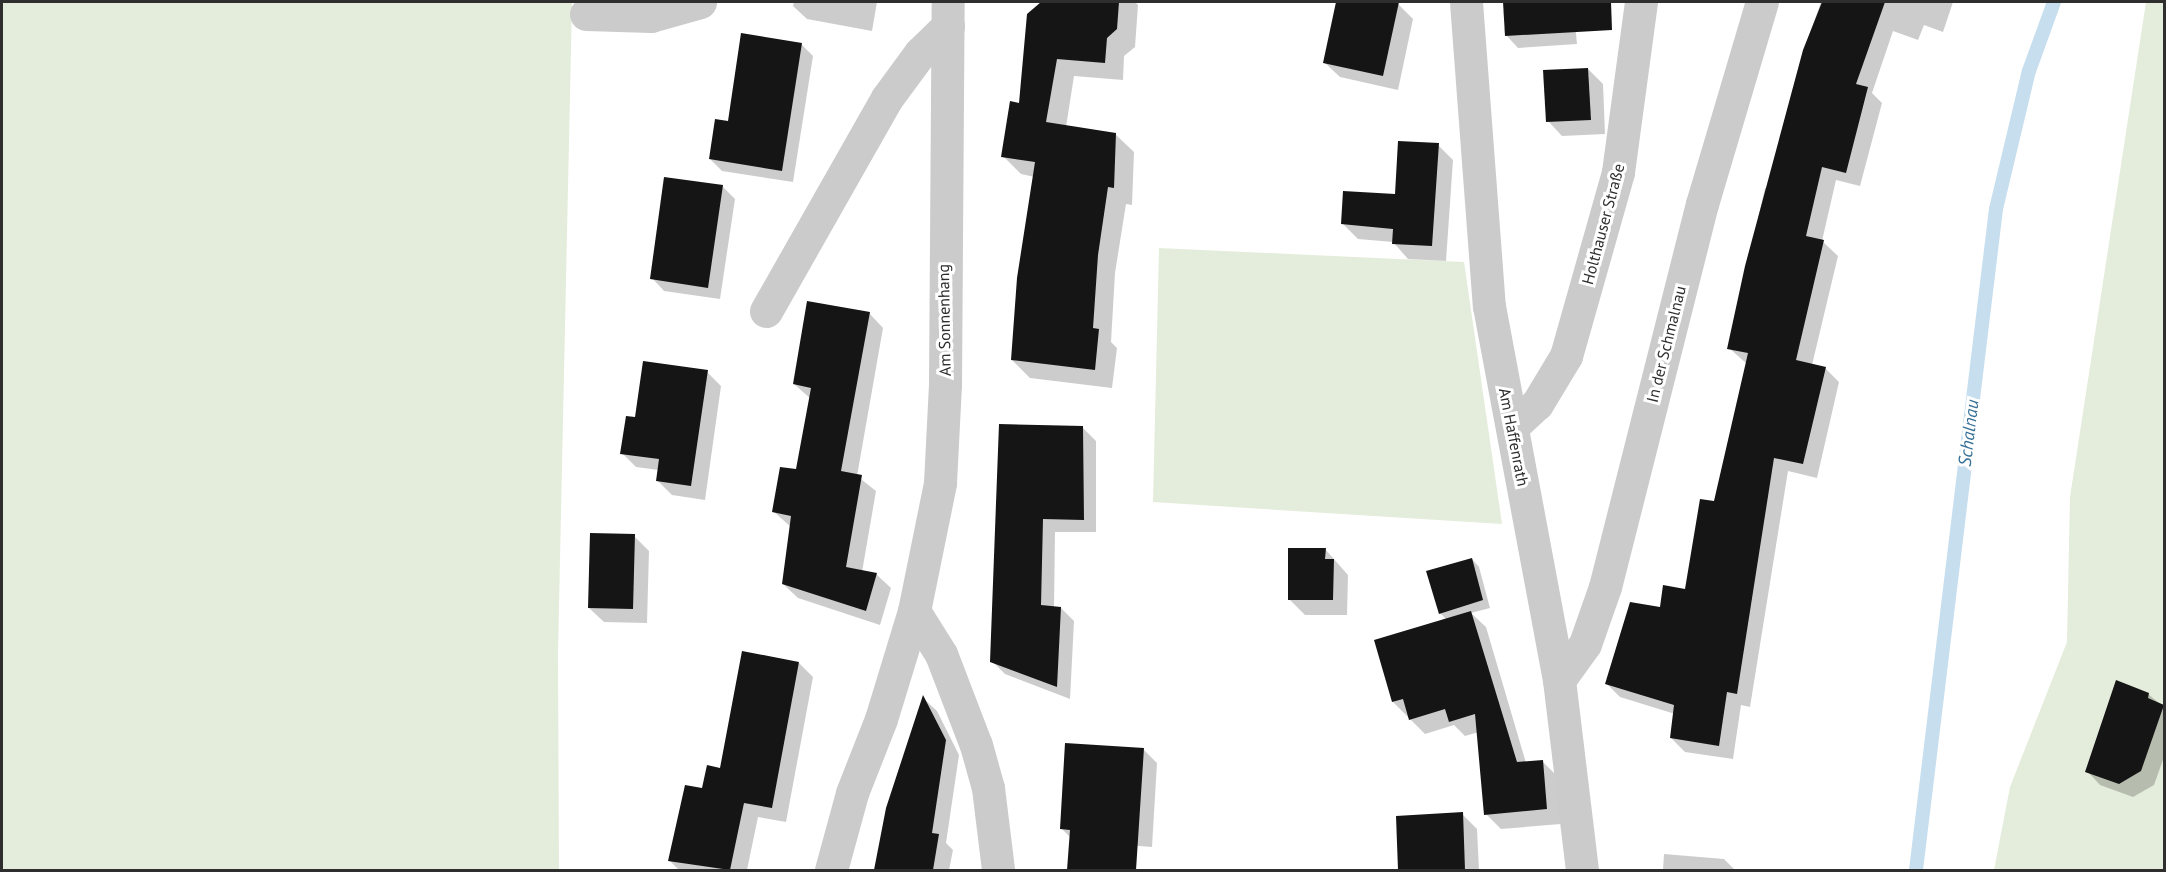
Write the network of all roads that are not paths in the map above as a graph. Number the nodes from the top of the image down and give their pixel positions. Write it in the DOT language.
graph roads {
  1 [pos="700,2"];
  2 [pos="1466,2"];
  3 [pos="1641,2"];
  4 [pos="1762,2"];
  5 [pos="586,14"];
  6 [pos="948,14"];
  7 [pos="766,311"];
  8 [pos="1513,426"];
  9 [pos="914,611"];
  10 [pos="1559,680"];
  11 [pos="831,870"];
  12 [pos="998,870"];
  13 [pos="1582,870"];
  1 -- 5 [label="street"];
  2 -- 8 [label="street, Am Haffenrath"];
  3 -- 8 [label="street, Holthauser Straße"];
  4 -- 10 [label="street, In der Schmalnau"];
  6 -- 7 [label="street, Am Sonnenhang"];
  6 -- 9 [label="street, Am Sonnenhang"];
  8 -- 10 [label="street, Am Haffenrath"];
  9 -- 11 [label="street, Am Sonnenhang"];
  9 -- 12 [label="street"];
  10 -- 13 [label="street, Am Haffenrath"];
}
